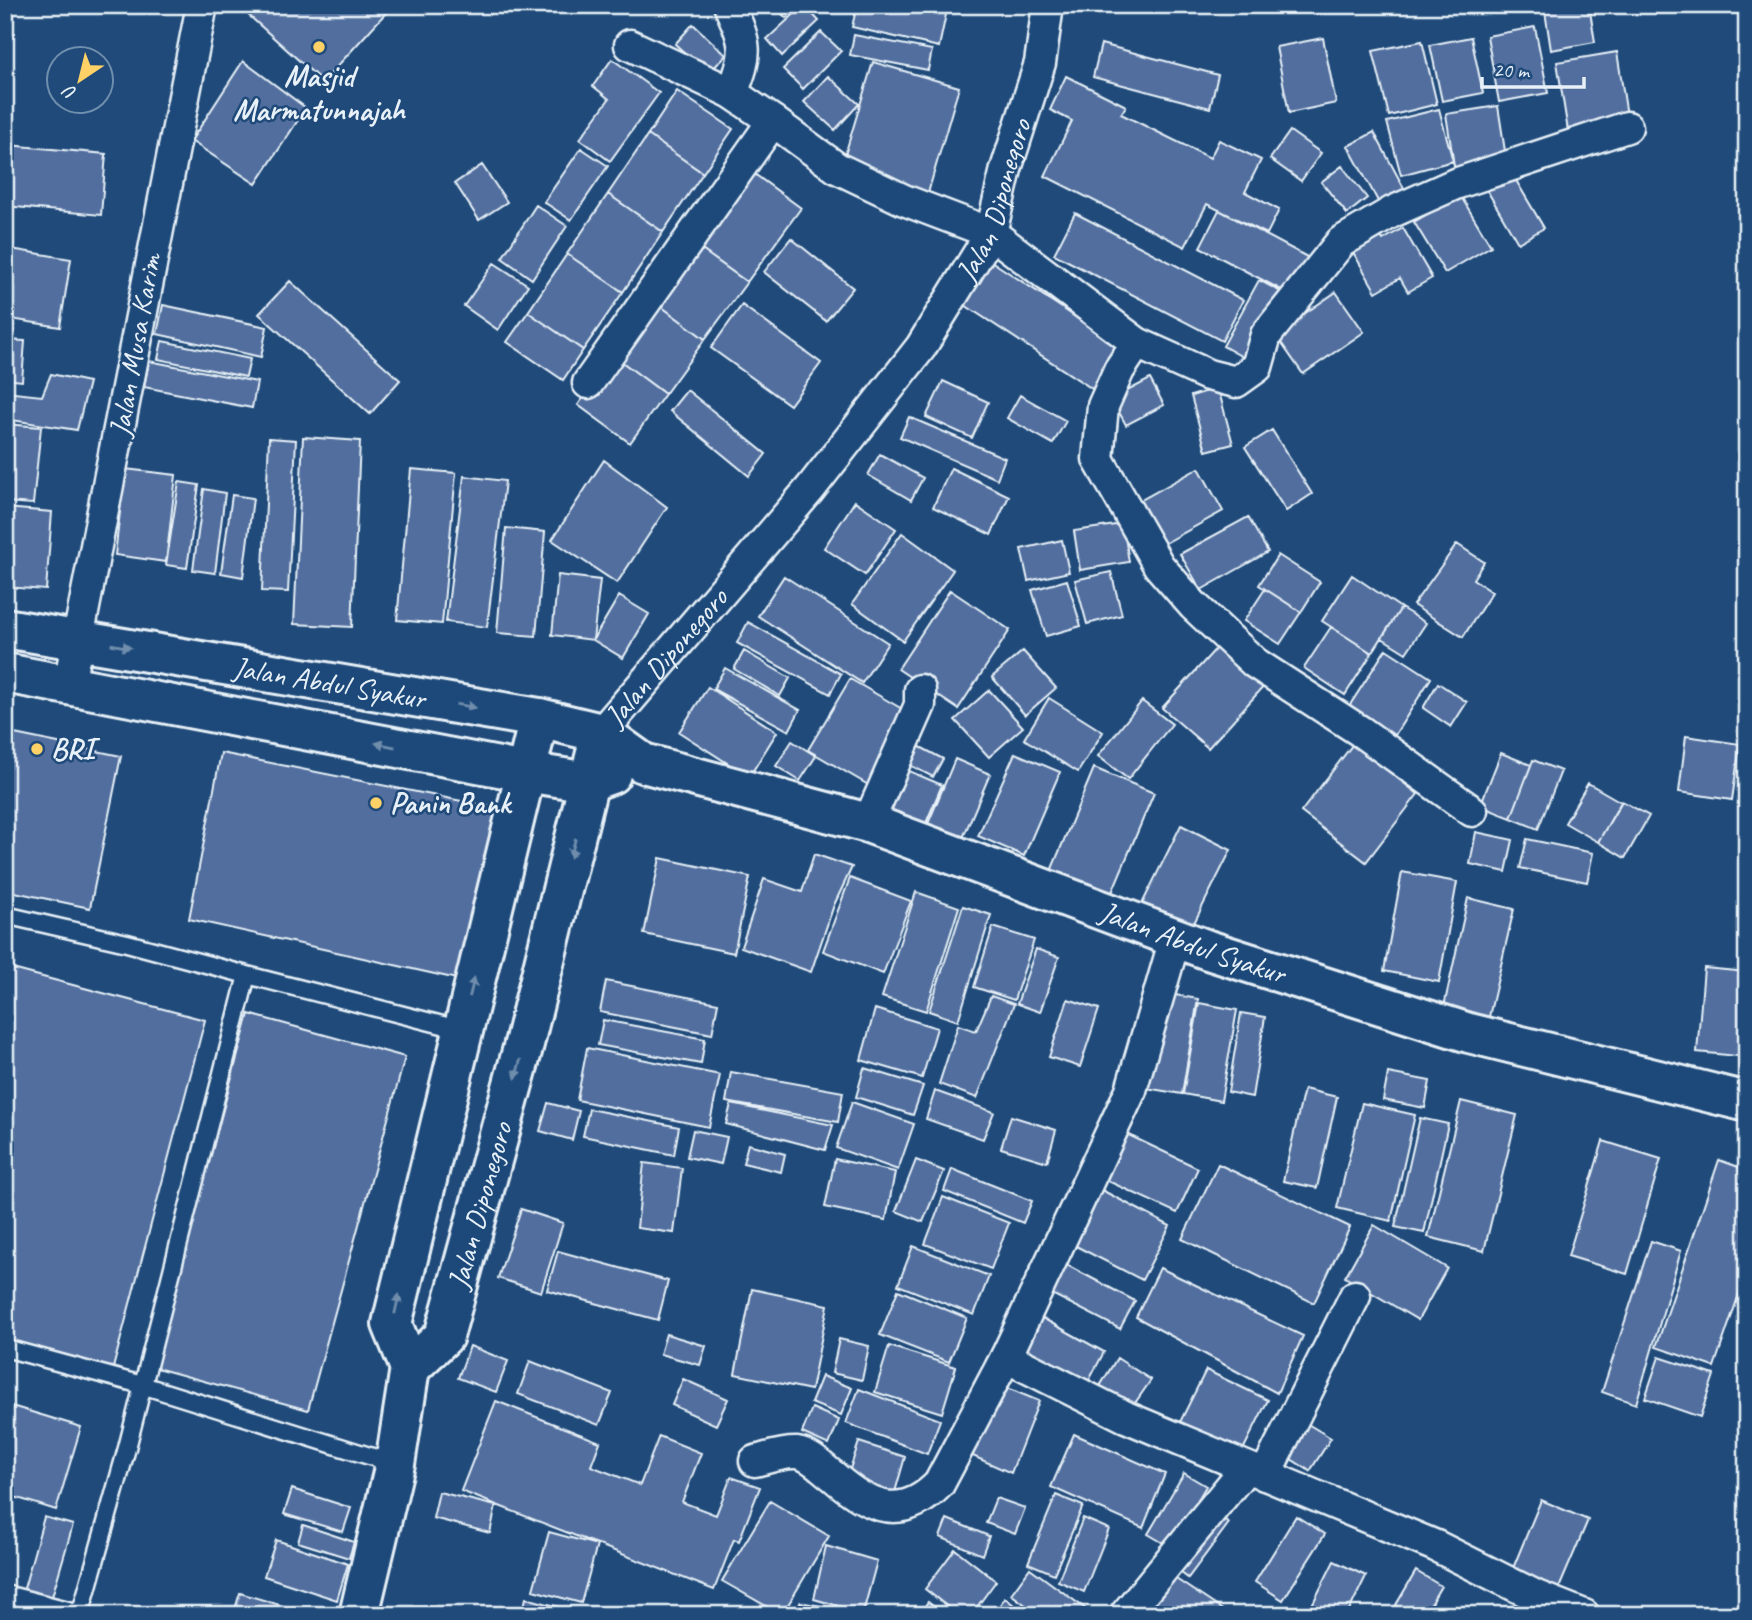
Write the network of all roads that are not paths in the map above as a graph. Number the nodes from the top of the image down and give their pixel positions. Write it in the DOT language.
graph roads {
  1 [pos="202,5"];
  2 [pos="729,5"];
  3 [pos="1048,5"];
  4 [pos="630,45"];
  5 [pos="732,93"];
  6 [pos="773,121"];
  7 [pos="1627,127"];
  8 [pos="991,233"];
  9 [pos="1136,343"];
  10 [pos="588,383"];
  11 [pos="5,628"];
  12 [pos="80,639"];
  13 [pos="5,673"];
  14 [pos="69,684"];
  15 [pos="920,690"];
  16 [pos="539,718"];
  17 [pos="601,733"];
  18 [pos="643,763"];
  19 [pos="526,772"];
  20 [pos="589,782"];
  21 [pos="1472,811"];
  22 [pos="868,823"];
  23 [pos="5,915"];
  24 [pos="1175,939"];
  25 [pos="247,975"];
  26 [pos="462,1030"];
  27 [pos="1747,1102"];
  28 [pos="1355,1296"];
  29 [pos="5,1348"];
  30 [pos="1006,1357"];
  31 [pos="410,1368"];
  32 [pos="142,1385"];
  33 [pos="755,1461"];
  34 [pos="395,1464"];
  35 [pos="1256,1472"];
  36 [pos="5,1594"];
  37 [pos="1534,1605"];
  38 [pos="80,1614"];
  39 [pos="359,1615"];
  40 [pos="1125,1615"];
  41 [pos="1584,1615"];
  1 -- 12 [label="street, Jalan Musa Karim"];
  2 -- 5 [label="street"];
  3 -- 8 [label="street, Jalan Diponegoro"];
  4 -- 5 [label="street"];
  5 -- 6 [label="street"];
  6 -- 8 [label="street"];
  6 -- 10 [label="street"];
  7 -- 9 [label="street"];
  8 -- 9 [label="street"];
  8 -- 17 [label="street, Jalan Diponegoro"];
  9 -- 21 [label="street"];
  11 -- 12 [label="street, Jalan Abdul Syakur"];
  12 -- 14 [label="street, Jalan Musa Karim"];
  12 -- 16 [label="street, Jalan Abdul Syakur, one-way"];
  13 -- 14 [label="street, Jalan Abdul Syakur"];
  19 -- 14 [label="street, Jalan Abdul Syakur, one-way"];
  15 -- 22 [label="street"];
  16 -- 17 [label="street, Jalan Abdul Syakur"];
  16 -- 19 [label="street"];
  17 -- 18 [label="street, Jalan Abdul Syakur"];
  17 -- 20 [label="street, Jalan Diponegoro"];
  18 -- 20 [label="street, Jalan Abdul Syakur"];
  18 -- 22 [label="street, Jalan Abdul Syakur"];
  19 -- 20 [label="street, Jalan Abdul Syakur"];
  26 -- 19 [label="street, one-way"];
  20 -- 31 [label="street, Jalan Diponegoro, one-way"];
  22 -- 24 [label="street, Jalan Abdul Syakur"];
  23 -- 25 [label="lane"];
  24 -- 27 [label="street, Jalan Abdul Syakur"];
  24 -- 30 [label="street"];
  25 -- 26 [label="lane"];
  25 -- 32 [label="lane"];
  31 -- 26 [label="street, one-way"];
  28 -- 35 [label="street"];
  29 -- 32 [label="lane"];
  30 -- 33 [label="street"];
  30 -- 35 [label="street"];
  31 -- 34 [label="street"];
  32 -- 34 [label="lane"];
  32 -- 38 [label="lane"];
  34 -- 39 [label="street"];
  35 -- 37 [label="street"];
  35 -- 40 [label="street"];
  36 -- 38 [label="lane"];
  37 -- 41 [label="street"];
}
